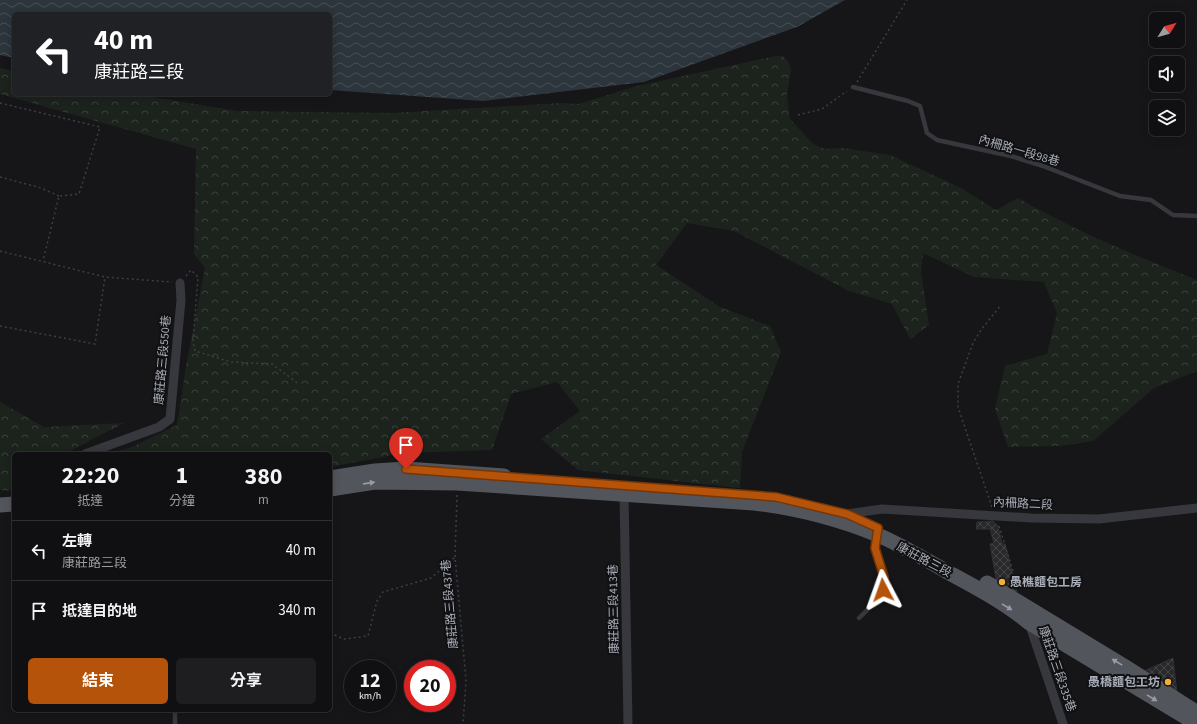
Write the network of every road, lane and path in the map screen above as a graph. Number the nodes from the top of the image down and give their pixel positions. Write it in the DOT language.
graph roads {
  1 [pos="907,0"];
  2 [pos="853,88"];
  3 [pos="0,103"];
  4 [pos="798,115"];
  5 [pos="0,177"];
  6 [pos="59,196"];
  7 [pos="1197,216"];
  8 [pos="0,251"];
  9 [pos="105,277"];
  10 [pos="180,283"];
  11 [pos="1001,305"];
  12 [pos="0,326"];
  13 [pos="90,452"];
  14 [pos="332,478"];
  15 [pos="457,483"];
  16 [pos="332,489"];
  17 [pos="624,494"];
  18 [pos="0,504"];
  19 [pos="12,504"];
  20 [pos="1197,508"];
  21 [pos="0,514"];
  22 [pos="12,514"];
  23 [pos="847,514"];
  24 [pos="995,515"];
  25 [pos="878,531"];
  26 [pos="455,557"];
  27 [pos="1024,604"];
  28 [pos="859,618"];
  29 [pos="1028,622"];
  30 [pos="332,634"];
  31 [pos="175,712"];
  32 [pos="1197,713"];
  33 [pos="175,724"];
  34 [pos="463,724"];
  35 [pos="628,724"];
  36 [pos="1063,724"];
  37 [pos="1197,724"];
  1 -- 2 [label="path"];
  2 -- 4 [label="path"];
  2 -- 7 [label="lane, 內柵路一段98巷"];
  3 -- 6 [label="path"];
  5 -- 6 [label="path"];
  6 -- 8 [label="path"];
  9 -- 12 [label="path"];
  10 -- 13 [label="street, 康莊路三段550巷"];
  11 -- 24 [label="path"];
  14 -- 23 [label="main road, 康莊路三段"];
  16 -- 15 [label="main road, 康莊路三段, one-way"];
  15 -- 17 [label="main road, 康莊路三段"];
  15 -- 26 [label="path, 康莊路三段437巷"];
  17 -- 25 [label="main road, 康莊路三段"];
  17 -- 35 [label="street, 康莊路三段413巷"];
  18 -- 19 [label="main road"];
  20 -- 24 [label="street, 內柵路二段"];
  21 -- 22 [label="main road"];
  23 -- 24 [label="street, 內柵路二段"];
  23 -- 25 [label="main road, 康莊路三段"];
  24 -- 27 [label="path"];
  25 -- 27 [label="main road, 康莊路三段"];
  25 -- 28 [label="lane"];
  25 -- 29 [label="main road, 康莊路三段, one-way"];
  26 -- 30 [label="path"];
  26 -- 34 [label="path, 康莊路三段437巷"];
  32 -- 27 [label="main road, 康莊路三段, one-way"];
  29 -- 36 [label="street, 康莊路三段335巷"];
  29 -- 37 [label="main road, 康莊路三段, one-way"];
  31 -- 33 [label="lane"];
}
